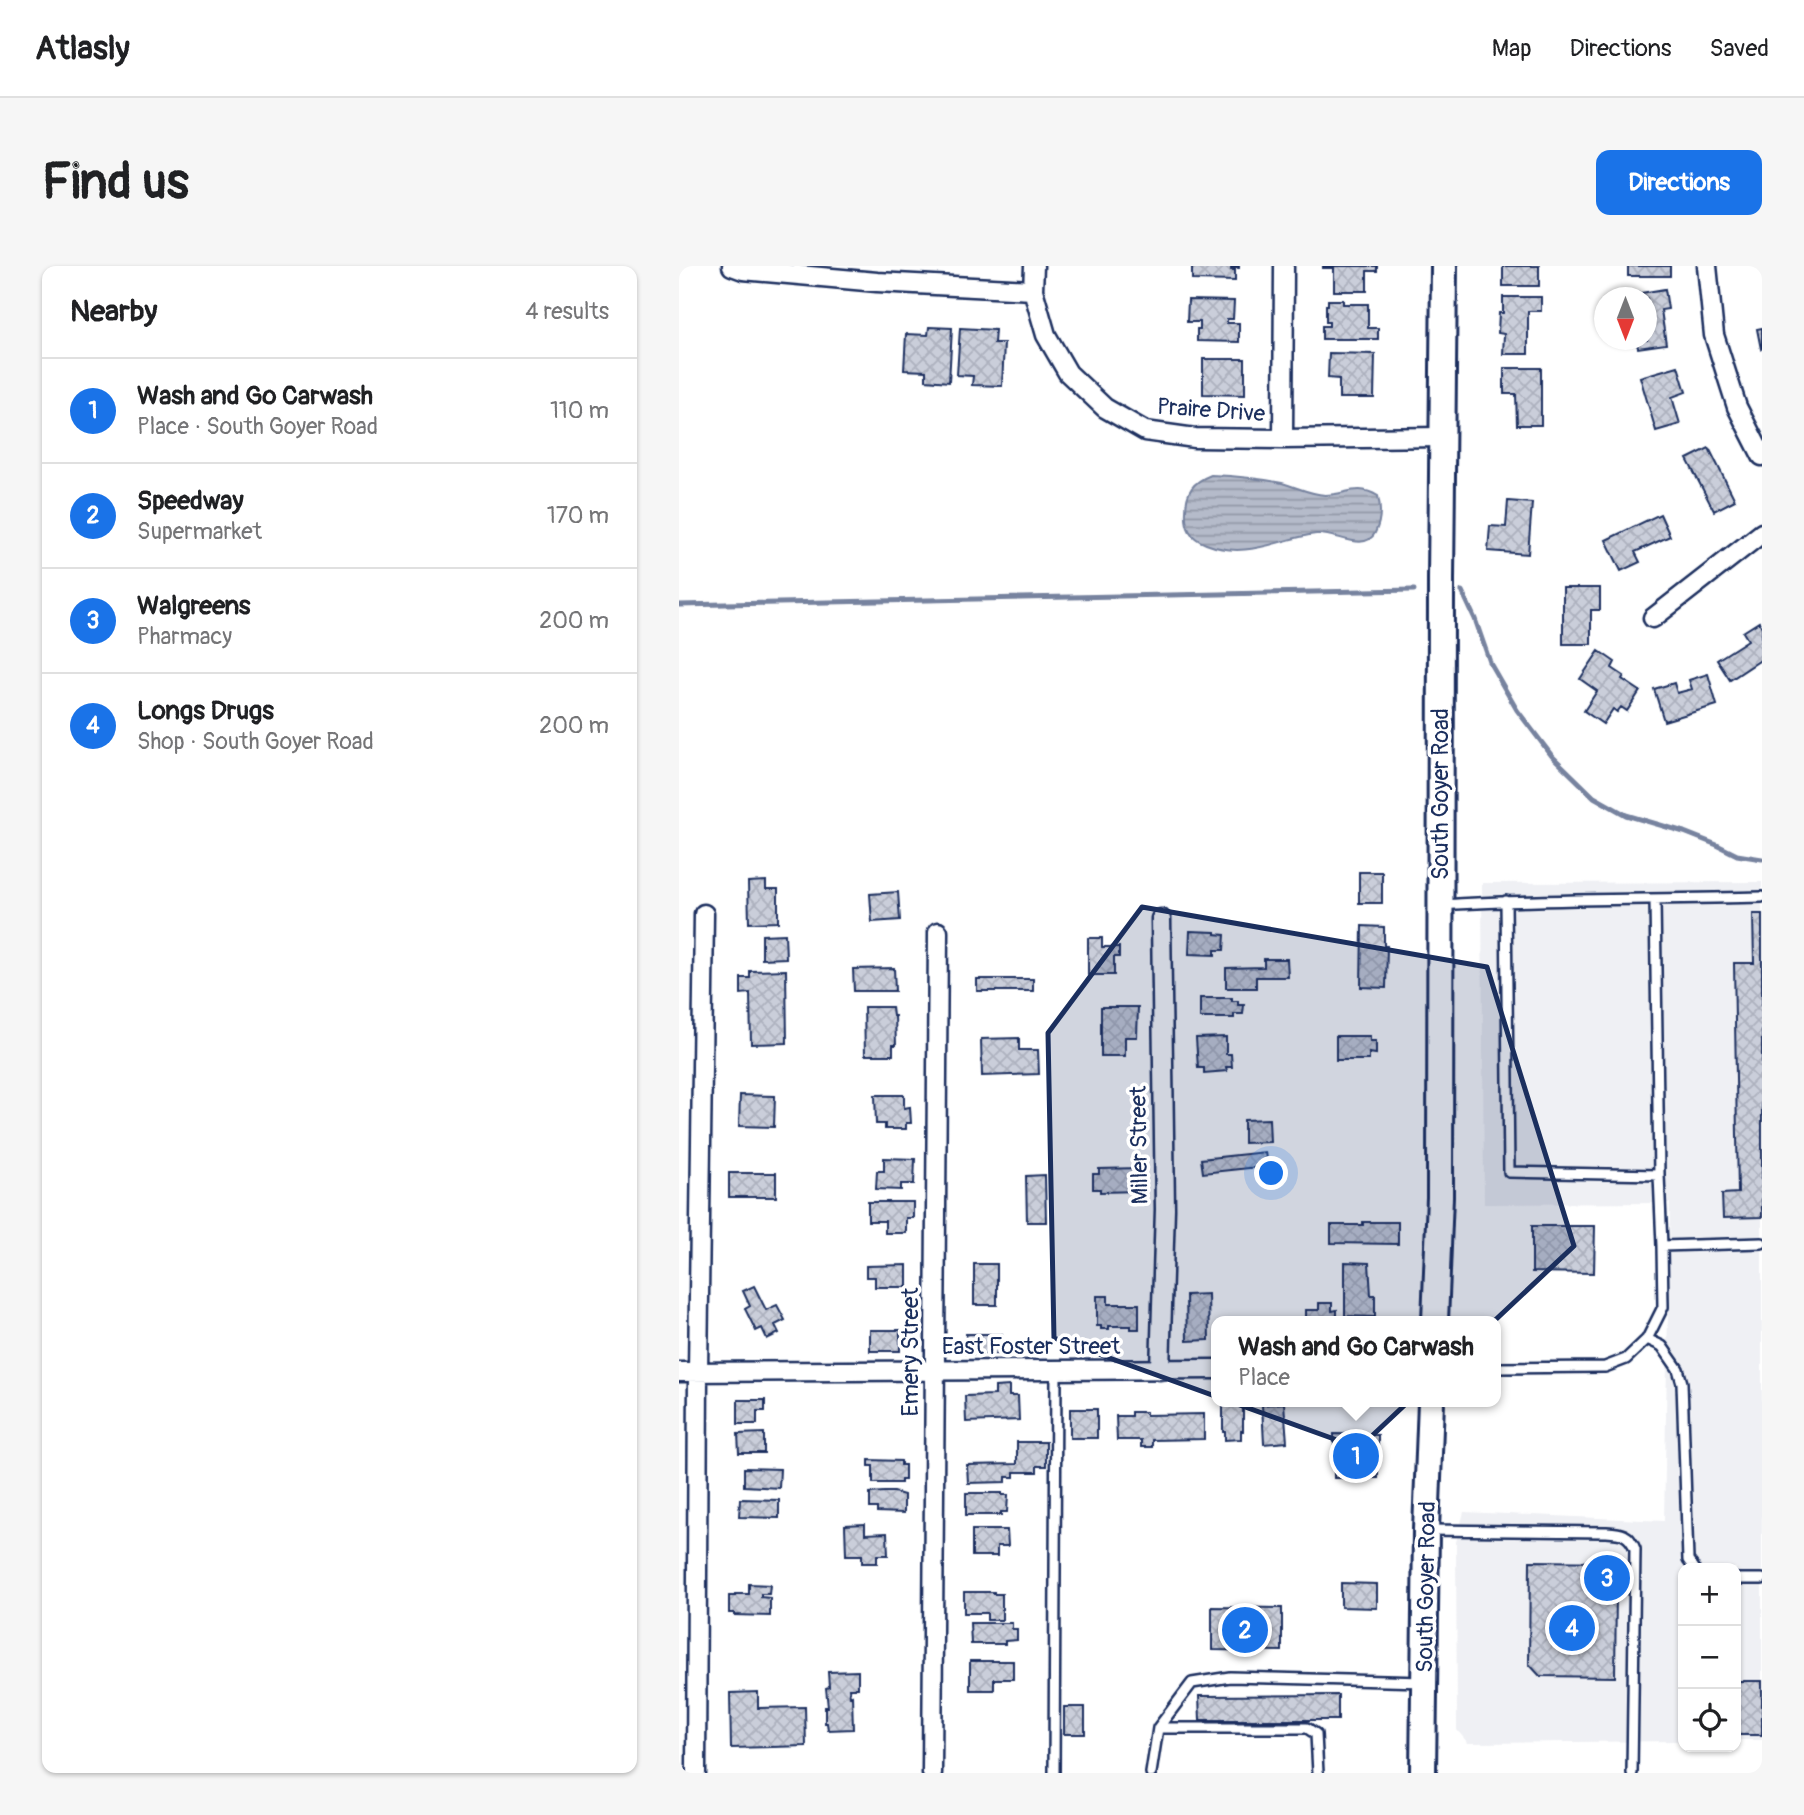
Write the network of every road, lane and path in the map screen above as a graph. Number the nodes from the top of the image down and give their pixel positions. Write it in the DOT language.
graph roads {
  1 [pos="732,266"];
  2 [pos="1034,266"];
  3 [pos="1284,266"];
  4 [pos="1444,266"];
  5 [pos="1707,266"];
  6 [pos="1033,290"];
  7 [pos="1442,437"];
  8 [pos="1283,439"];
  9 [pos="1762,456"];
  10 [pos="1762,533"];
  11 [pos="1653,618"];
  12 [pos="1762,897"];
  13 [pos="1655,900"];
  14 [pos="1506,901"];
  15 [pos="1440,905"];
  16 [pos="704,915"];
  17 [pos="1161,919"];
  18 [pos="938,932"];
  19 [pos="1659,1175"];
  20 [pos="1762,1243"];
  21 [pos="1661,1246"];
  22 [pos="1435,1316"];
  23 [pos="1647,1339"];
  24 [pos="1501,1368"];
  25 [pos="1211,1369"];
  26 [pos="1160,1370"];
  27 [pos="935,1371"];
  28 [pos="1056,1371"];
  29 [pos="679,1372"];
  30 [pos="698,1372"];
  31 [pos="1431,1407"];
  32 [pos="1426,1530"];
  33 [pos="1690,1563"];
  34 [pos="1741,1579"];
  35 [pos="1762,1579"];
  36 [pos="1425,1682"];
  37 [pos="1158,1728"];
  38 [pos="696,1773"];
  39 [pos="932,1773"];
  40 [pos="1053,1773"];
  41 [pos="1151,1773"];
  42 [pos="1318,1773"];
  43 [pos="1423,1773"];
  44 [pos="1632,1773"];
  1 -- 6 [label="street"];
  2 -- 6 [label="street, Praire Drive"];
  3 -- 8 [label="street"];
  4 -- 7 [label="street, South Goyer Road"];
  5 -- 9 [label="street"];
  6 -- 8 [label="street, Praire Drive"];
  7 -- 8 [label="street, Praire Drive"];
  7 -- 15 [label="street, South Goyer Road"];
  10 -- 11 [label="street"];
  12 -- 13 [label="lane"];
  13 -- 14 [label="lane"];
  13 -- 19 [label="lane"];
  14 -- 15 [label="lane"];
  14 -- 19 [label="lane"];
  15 -- 22 [label="street, South Goyer Road"];
  16 -- 30 [label="street"];
  17 -- 26 [label="street, Miller Street"];
  18 -- 27 [label="street, Emery Street"];
  19 -- 21 [label="lane"];
  20 -- 21 [label="lane"];
  21 -- 23 [label="lane"];
  23 -- 24 [label="lane"];
  23 -- 33 [label="lane"];
  25 -- 26 [label="street, East Foster Street"];
  26 -- 28 [label="street, East Foster Street"];
  27 -- 28 [label="street, East Foster Street"];
  27 -- 30 [label="street, East Foster Street"];
  27 -- 39 [label="street, Emery Street"];
  28 -- 40 [label="lane"];
  29 -- 30 [label="street, East Foster Street"];
  30 -- 38 [label="street"];
  31 -- 32 [label="street, South Goyer Road"];
  32 -- 36 [label="street, South Goyer Road"];
  32 -- 44 [label="lane"];
  34 -- 35 [label="lane"];
  36 -- 37 [label="lane"];
  36 -- 43 [label="street, South Goyer Road"];
  37 -- 41 [label="lane"];
  37 -- 42 [label="lane"];
}
